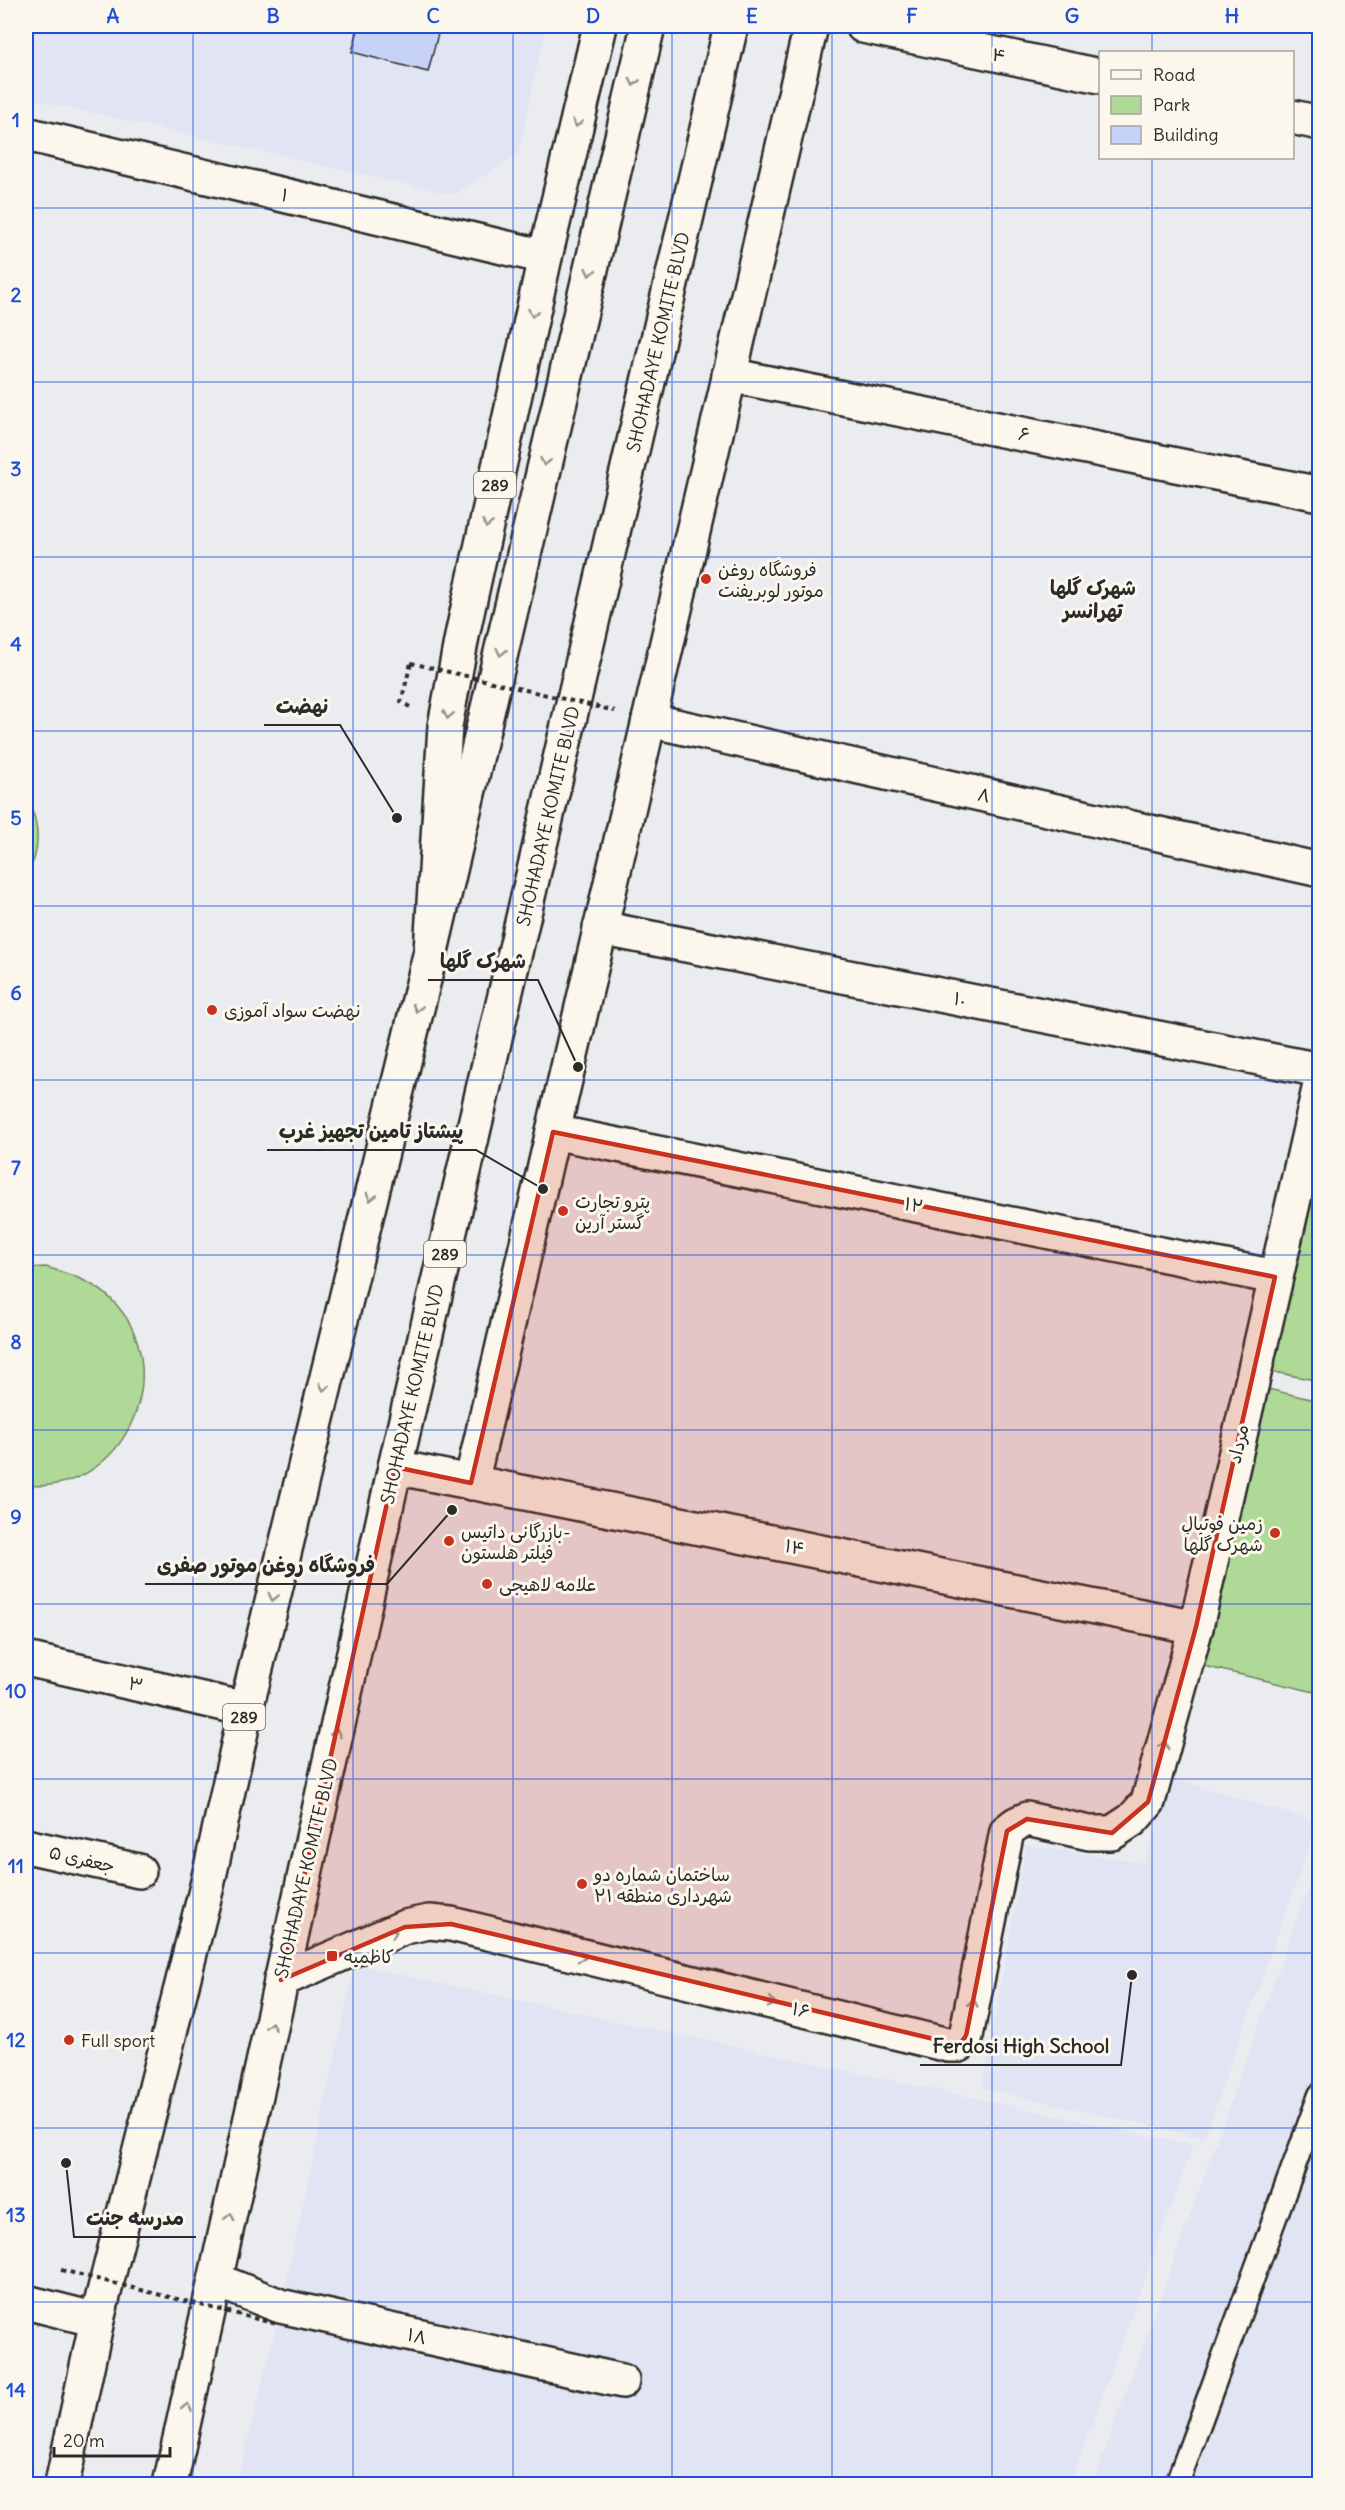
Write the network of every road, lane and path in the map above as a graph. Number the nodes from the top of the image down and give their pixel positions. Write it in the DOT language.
graph roads {
  1 [pos="600,26"];
  2 [pos="648,26"];
  3 [pos="731,26"];
  4 [pos="811,26"];
  5 [pos="862,26"];
  6 [pos="1099,76"];
  7 [pos="1294,117"];
  8 [pos="1320,123"];
  9 [pos="26,134"];
  10 [pos="545,257"];
  11 [pos="729,375"];
  12 [pos="1320,494"];
  13 [pos="401,702"];
  14 [pos="615,711"];
  15 [pos="648,720"];
  16 [pos="1320,870"];
  17 [pos="600,928"];
  18 [pos="431,951"];
  19 [pos="1320,1070"];
  20 [pos="1320,1085"];
  21 [pos="553,1132"];
  22 [pos="1275,1278"];
  23 [pos="395,1467"];
  24 [pos="471,1483"];
  25 [pos="1196,1627"];
  26 [pos="26,1659"];
  27 [pos="246,1709"];
  28 [pos="1148,1802"];
  29 [pos="26,1846"];
  30 [pos="139,1871"];
  31 [pos="281,1980"];
  32 [pos="1320,2095"];
  33 [pos="61,2271"];
  34 [pos="216,2280"];
  35 [pos="26,2302"];
  36 [pos="97,2320"];
  37 [pos="277,2324"];
  38 [pos="622,2381"];
  39 [pos="62,2484"];
  40 [pos="170,2484"];
  41 [pos="1177,2484"];
  1 -- 10 [label="main road, 289, one-way"];
  2 -- 18 [label="main road, one-way"];
  3 -- 23 [label="main road, SHOHADAYE KOMITE BLVD / 289"];
  4 -- 11 [label="main road"];
  5 -- 6 [label="main road, ۴"];
  7 -- 8 [label="main road"];
  9 -- 10 [label="main road, ۱"];
  10 -- 18 [label="main road, 289, one-way"];
  11 -- 12 [label="main road, ۶"];
  11 -- 15 [label="main road"];
  13 -- 14 [label="path, bridge"];
  15 -- 16 [label="main road, ۸"];
  15 -- 17 [label="main road"];
  17 -- 19 [label="main road, ۱۰"];
  17 -- 21 [label="main road"];
  18 -- 27 [label="main road, 289, one-way"];
  20 -- 22 [label="main road, مرداد"];
  21 -- 22 [label="main road, ۱۲"];
  21 -- 24 [label="main road"];
  22 -- 25 [label="main road, مرداد"];
  23 -- 24 [label="main road, ۱۴"];
  31 -- 23 [label="main road, SHOHADAYE KOMITE BLVD / 289, one-way"];
  24 -- 25 [label="main road, ۱۴"];
  28 -- 25 [label="main road, مرداد, one-way"];
  26 -- 27 [label="main road, ۳"];
  27 -- 36 [label="main road, 289"];
  31 -- 28 [label="main road, ۱۶, one-way"];
  29 -- 30 [label="main road, جعفری ۵"];
  34 -- 31 [label="main road, SHOHADAYE KOMITE BLVD / 289, one-way"];
  32 -- 41 [label="lane"];
  33 -- 37 [label="path, bridge"];
  34 -- 38 [label="main road, ۱۸"];
  40 -- 34 [label="main road, SHOHADAYE KOMITE BLVD / 289, one-way"];
  35 -- 36 [label="main road"];
  36 -- 39 [label="main road, 289"];
}
